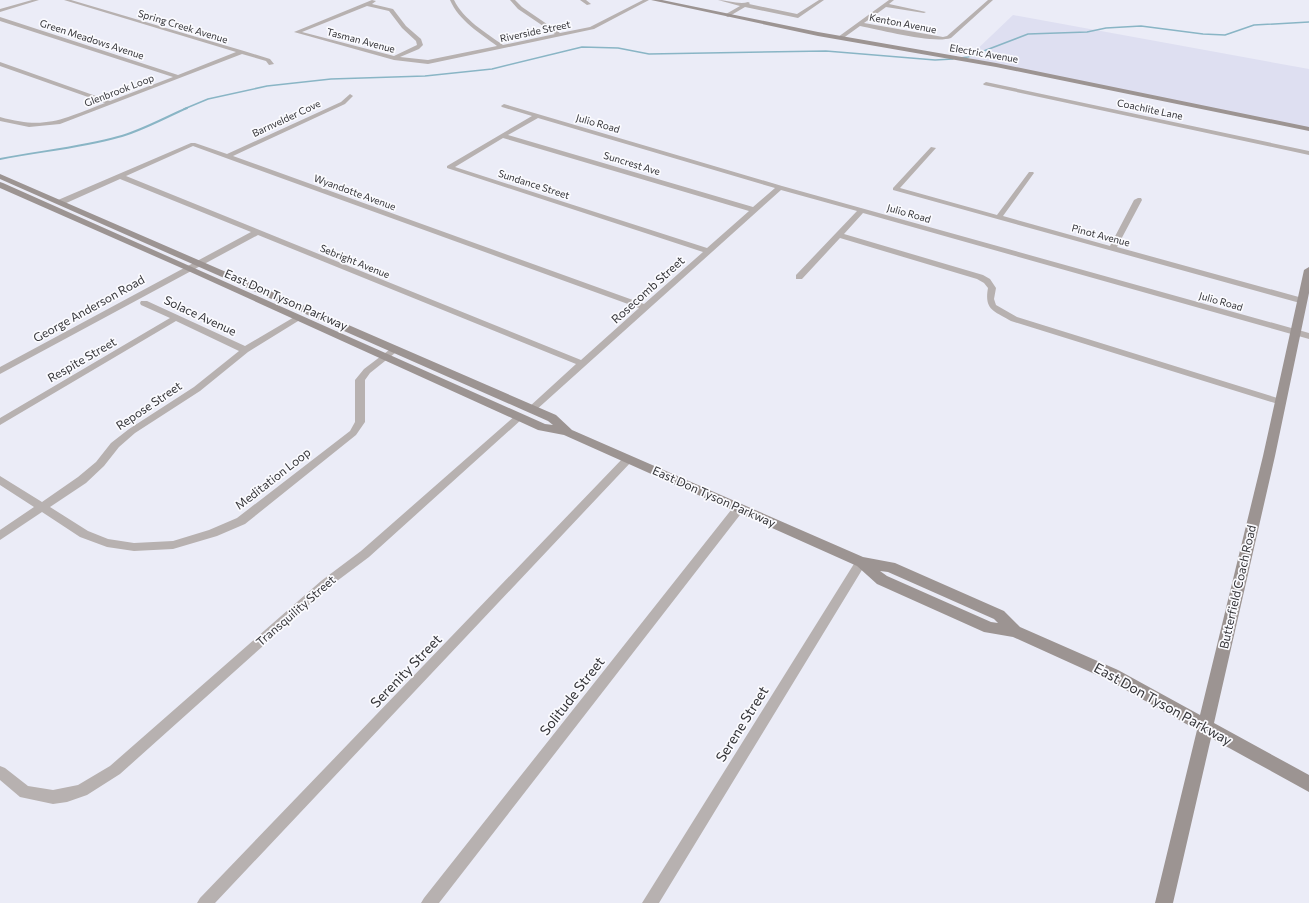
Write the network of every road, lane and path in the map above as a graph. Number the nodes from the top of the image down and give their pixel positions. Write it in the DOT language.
graph roads {
  1 [pos="37,0"];
  2 [pos="66,0"];
  3 [pos="377,0"];
  4 [pos="452,0"];
  5 [pos="512,0"];
  6 [pos="582,0"];
  7 [pos="647,0"];
  8 [pos="654,0"];
  9 [pos="720,0"];
  10 [pos="753,0"];
  11 [pos="822,0"];
  12 [pos="892,0"];
  13 [pos="991,0"];
  14 [pos="367,4"];
  15 [pos="589,4"];
  16 [pos="745,5"];
  17 [pos="885,5"];
  18 [pos="0,11"];
  19 [pos="924,12"];
  20 [pos="728,15"];
  21 [pos="0,18"];
  22 [pos="860,24"];
  23 [pos="560,35"];
  24 [pos="840,38"];
  25 [pos="502,47"];
  26 [pos="242,52"];
  27 [pos="394,58"];
  28 [pos="420,62"];
  29 [pos="0,64"];
  30 [pos="271,64"];
  31 [pos="179,77"];
  32 [pos="986,84"];
  33 [pos="350,96"];
  34 [pos="111,103"];
  35 [pos="504,106"];
  36 [pos="537,116"];
  37 [pos="0,119"];
  38 [pos="1309,129"];
  39 [pos="503,136"];
  40 [pos="933,148"];
  41 [pos="1309,153"];
  42 [pos="228,156"];
  43 [pos="1031,173"];
  44 [pos="0,176"];
  45 [pos="120,176"];
  46 [pos="0,185"];
  47 [pos="780,187"];
  48 [pos="1138,200"];
  49 [pos="61,202"];
  50 [pos="754,210"];
  51 [pos="862,210"];
  52 [pos="998,218"];
  53 [pos="256,232"];
  54 [pos="839,235"];
  55 [pos="1112,249"];
  56 [pos="709,251"];
  57 [pos="200,262"];
  58 [pos="189,268"];
  59 [pos="1309,270"];
  60 [pos="799,277"];
  61 [pos="1303,301"];
  62 [pos="144,303"];
  63 [pos="646,308"];
  64 [pos="176,318"];
  65 [pos="299,318"];
  66 [pos="1295,332"];
  67 [pos="1309,336"];
  68 [pos="396,349"];
  69 [pos="245,350"];
  70 [pos="385,356"];
  71 [pos="583,364"];
  72 [pos="0,372"];
  73 [pos="1281,402"];
  74 [pos="532,409"];
  75 [pos="519,417"];
  76 [pos="0,422"];
  77 [pos="567,432"];
  78 [pos="628,459"];
  79 [pos="0,480"];
  80 [pos="43,507"];
  81 [pos="739,508"];
  82 [pos="0,536"];
  83 [pos="861,562"];
  84 [pos="1205,727"];
  85 [pos="0,772"];
  86 [pos="1309,784"];
  87 [pos="205,903"];
  88 [pos="429,903"];
  89 [pos="650,903"];
  90 [pos="1164,903"];
  1 -- 18 [label="street"];
  2 -- 26 [label="street, Spring Creek Avenue"];
  3 -- 14 [label="street"];
  4 -- 25 [label="street"];
  5 -- 23 [label="street"];
  6 -- 15 [label="street"];
  7 -- 23 [label="street, Riverside Street"];
  8 -- 20 [label="main road, Electric Avenue"];
  9 -- 16 [label="street"];
  10 -- 16 [label="street"];
  11 -- 16 [label="street"];
  12 -- 17 [label="street"];
  13 -- 22 [label="street, Kenton Avenue"];
  14 -- 27 [label="street"];
  14 -- 27 [label="street, Tasman Avenue"];
  16 -- 20 [label="street"];
  17 -- 19 [label="street"];
  17 -- 22 [label="street"];
  20 -- 24 [label="main road, Electric Avenue"];
  21 -- 31 [label="street, Green Meadows Avenue"];
  22 -- 24 [label="street"];
  23 -- 25 [label="street, Riverside Street"];
  24 -- 38 [label="main road, Electric Avenue"];
  25 -- 28 [label="street, Riverside Street"];
  26 -- 30 [label="street, Spring Creek Avenue"];
  26 -- 31 [label="street, Glenbrook Loop"];
  27 -- 28 [label="street, Tasman Avenue"];
  29 -- 34 [label="street"];
  31 -- 34 [label="street, Glenbrook Loop"];
  32 -- 41 [label="street, Coachlite Lane"];
  33 -- 42 [label="street, Barnvelder Cove"];
  34 -- 37 [label="street, Glenbrook Loop"];
  35 -- 36 [label="street, Julio Road"];
  36 -- 39 [label="street, Sundance Street"];
  36 -- 47 [label="street, Julio Road"];
  39 -- 50 [label="street, Suncrest Ave"];
  39 -- 56 [label="street, Sundance Street"];
  40 -- 52 [label="street, Pinot Avenue"];
  42 -- 45 [label="street, Wyandotte Avenue"];
  42 -- 63 [label="street, Wyandotte Avenue"];
  43 -- 52 [label="street"];
  44 -- 49 [label="main road, East Don Tyson Parkway"];
  45 -- 49 [label="street, Wyandotte Avenue"];
  45 -- 53 [label="street, Sebright Avenue"];
  46 -- 58 [label="main road, East Don Tyson Parkway"];
  47 -- 50 [label="street, Rosecomb Street"];
  47 -- 51 [label="street, Julio Road"];
  48 -- 55 [label="street"];
  49 -- 57 [label="main road, East Don Tyson Parkway"];
  50 -- 56 [label="street, Rosecomb Street"];
  51 -- 54 [label="street"];
  51 -- 66 [label="street, Julio Road"];
  52 -- 55 [label="street, Pinot Avenue"];
  53 -- 57 [label="street, George Anderson Road"];
  53 -- 71 [label="street, Sebright Avenue"];
  54 -- 60 [label="street"];
  54 -- 73 [label="street"];
  55 -- 61 [label="street, Pinot Avenue"];
  56 -- 63 [label="street, Rosecomb Street"];
  57 -- 58 [label="street, George Anderson Road"];
  57 -- 68 [label="main road, East Don Tyson Parkway"];
  58 -- 65 [label="main road, East Don Tyson Parkway"];
  58 -- 72 [label="street, George Anderson Road"];
  59 -- 61 [label="main road, Butterfield Coach Road"];
  61 -- 66 [label="main road, Butterfield Coach Road"];
  62 -- 64 [label="street, Solace Avenue"];
  63 -- 71 [label="street, Rosecomb Street"];
  64 -- 69 [label="street, Solace Avenue"];
  64 -- 76 [label="street, Respite Street"];
  65 -- 69 [label="street, Repose Street"];
  65 -- 70 [label="main road, East Don Tyson Parkway"];
  66 -- 67 [label="street, Julio Road"];
  66 -- 73 [label="main road, Butterfield Coach Road"];
  68 -- 70 [label="street, Meditation Loop"];
  68 -- 74 [label="main road, East Don Tyson Parkway"];
  69 -- 80 [label="street, Repose Street"];
  70 -- 75 [label="main road, East Don Tyson Parkway"];
  70 -- 80 [label="street, Meditation Loop"];
  71 -- 74 [label="street, Rosecomb Street"];
  73 -- 84 [label="main road, Butterfield Coach Road"];
  74 -- 77 [label="main road, East Don Tyson Parkway"];
  75 -- 77 [label="main road, East Don Tyson Parkway"];
  75 -- 85 [label="street, Transquility Street"];
  77 -- 78 [label="main road, East Don Tyson Parkway"];
  78 -- 81 [label="main road, East Don Tyson Parkway"];
  78 -- 87 [label="street, Serenity Street"];
  79 -- 80 [label="street, Meditation Loop"];
  80 -- 82 [label="street, Repose Street"];
  81 -- 83 [label="main road, East Don Tyson Parkway"];
  81 -- 88 [label="street, Solitude Street"];
  83 -- 84 [label="main road, East Don Tyson Parkway"];
  83 -- 89 [label="street, Serene Street"];
  84 -- 86 [label="main road, East Don Tyson Parkway"];
  84 -- 90 [label="main road, Butterfield Coach Road"];
}
